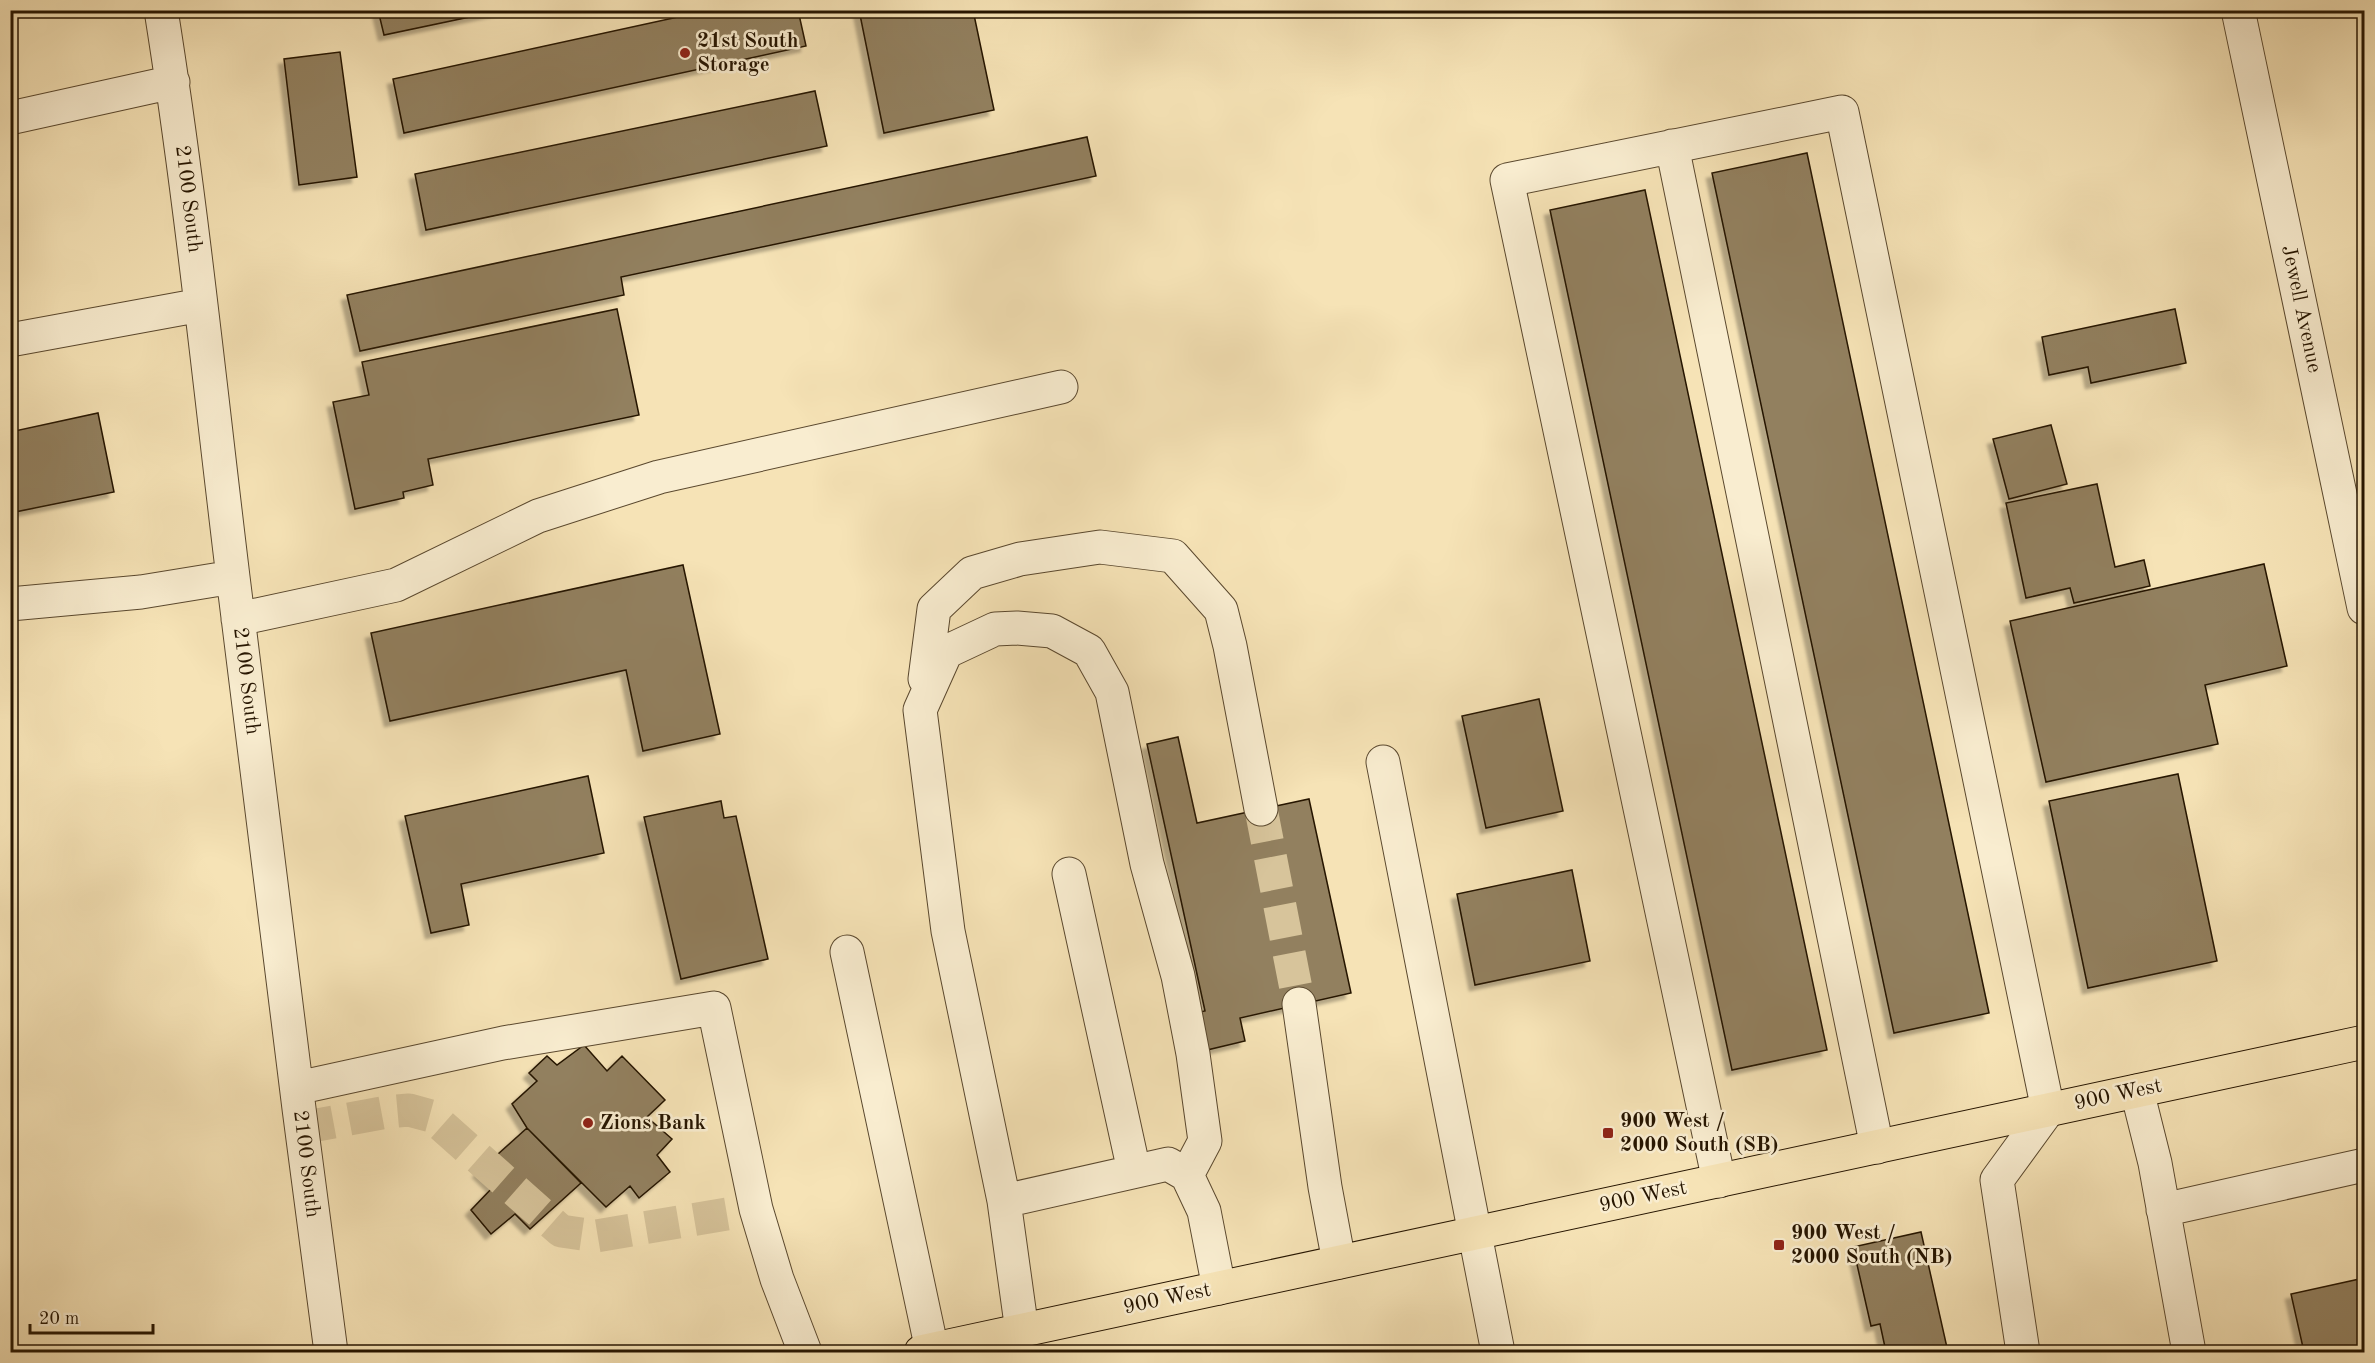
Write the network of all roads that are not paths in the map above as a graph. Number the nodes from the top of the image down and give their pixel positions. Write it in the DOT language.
graph roads {
  1 [pos="161,10"];
  2 [pos="2238,10"];
  3 [pos="173,82"];
  4 [pos="10,118"];
  5 [pos="1672,146"];
  6 [pos="201,305"];
  7 [pos="10,340"];
  8 [pos="1060,387"];
  9 [pos="233,577"];
  10 [pos="10,604"];
  11 [pos="2364,608"];
  12 [pos="238,619"];
  13 [pos="920,710"];
  14 [pos="1383,762"];
  15 [pos="1261,809"];
  16 [pos="1069,874"];
  17 [pos="847,952"];
  18 [pos="1299,1005"];
  19 [pos="2364,1042"];
  20 [pos="297,1088"];
  21 [pos="2137,1091"];
  22 [pos="2048,1110"];
  23 [pos="1876,1147"];
  24 [pos="2364,1165"];
  25 [pos="1134,1171"];
  26 [pos="1187,1175"];
  27 [pos="1719,1180"];
  28 [pos="1004,1201"];
  29 [pos="2163,1210"];
  30 [pos="1473,1233"];
  31 [pos="1339,1263"];
  32 [pos="1218,1288"];
  33 [pos="1022,1331"];
  34 [pos="967,1348"];
  35 [pos="926,1351"];
  36 [pos="331,1353"];
  37 [pos="805,1353"];
  38 [pos="1498,1353"];
  39 [pos="2023,1353"];
  40 [pos="2189,1353"];
  1 -- 3 [label="street, 2100 South"];
  2 -- 11 [label="street, Jewell Avenue"];
  3 -- 4 [label="street"];
  3 -- 6 [label="street, 2100 South"];
  5 -- 22 [label="street"];
  5 -- 23 [label="street"];
  5 -- 27 [label="street"];
  6 -- 7 [label="street"];
  6 -- 9 [label="street, 2100 South"];
  8 -- 12 [label="street"];
  9 -- 10 [label="street"];
  9 -- 12 [label="street, 2100 South"];
  12 -- 20 [label="street, 2100 South"];
  13 -- 15 [label="street"];
  13 -- 26 [label="street"];
  13 -- 28 [label="street"];
  14 -- 30 [label="street"];
  16 -- 25 [label="street"];
  17 -- 35 [label="street"];
  18 -- 31 [label="street"];
  19 -- 21 [label="main road, 900 West"];
  20 -- 36 [label="street, 2100 South"];
  20 -- 37 [label="street"];
  21 -- 22 [label="main road, 900 West"];
  21 -- 29 [label="street"];
  22 -- 23 [label="main road, 900 West"];
  22 -- 39 [label="street"];
  23 -- 27 [label="main road, 900 West"];
  24 -- 29 [label="street"];
  25 -- 26 [label="street"];
  25 -- 28 [label="street"];
  26 -- 32 [label="street"];
  27 -- 30 [label="main road, 900 West"];
  28 -- 33 [label="street"];
  29 -- 40 [label="street"];
  30 -- 31 [label="main road, 900 West"];
  30 -- 38 [label="street"];
  31 -- 32 [label="main road, 900 West"];
  32 -- 33 [label="main road, 900 West"];
  33 -- 34 [label="main road, 900 West"];
  34 -- 35 [label="main road, 900 West"];
}
